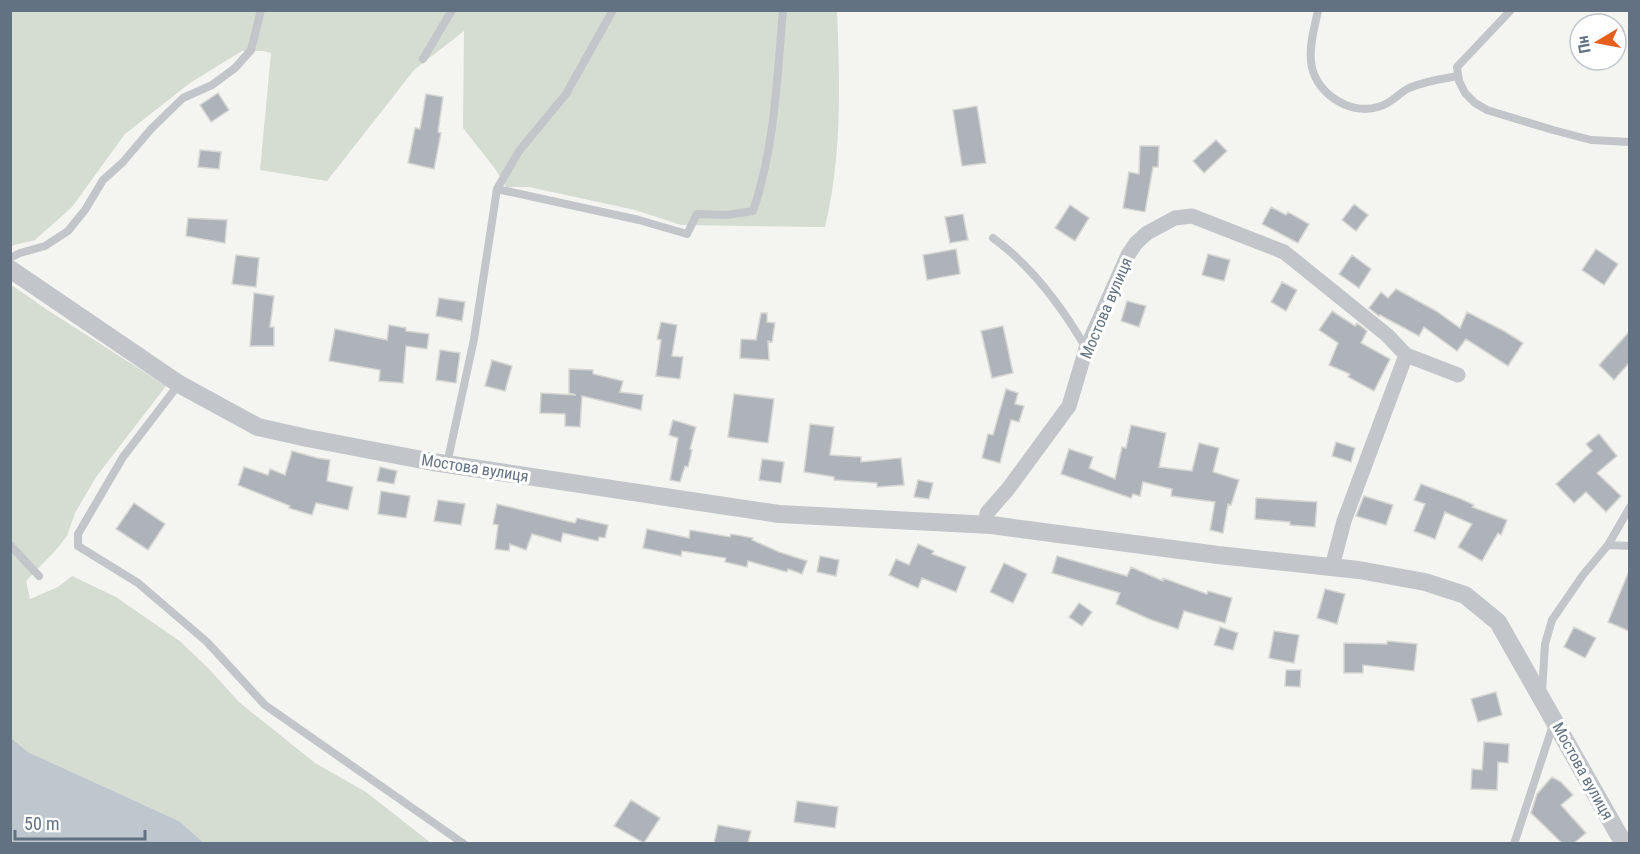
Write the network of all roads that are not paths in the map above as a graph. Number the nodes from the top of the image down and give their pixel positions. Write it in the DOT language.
graph roads {
  1 [pos="261,10"];
  2 [pos="452,10"];
  3 [pos="613,10"];
  4 [pos="783,10"];
  5 [pos="1318,10"];
  6 [pos="1511,10"];
  7 [pos="423,59"];
  8 [pos="1458,76"];
  9 [pos="1629,142"];
  10 [pos="497,189"];
  11 [pos="993,238"];
  12 [pos="10,258"];
  13 [pos="10,269"];
  14 [pos="1086,350"];
  15 [pos="1406,355"];
  16 [pos="1458,375"];
  17 [pos="179,384"];
  18 [pos="447,464"];
  19 [pos="1629,507"];
  20 [pos="986,524"];
  21 [pos="10,545"];
  22 [pos="1608,545"];
  23 [pos="1629,546"];
  24 [pos="1332,567"];
  25 [pos="39,576"];
  26 [pos="1542,699"];
  27 [pos="1554,720"];
  28 [pos="464,843"];
  29 [pos="1514,843"];
  30 [pos="1624,843"];
  1 -- 12 [label="lane"];
  2 -- 7 [label="lane"];
  3 -- 10 [label="lane"];
  4 -- 10 [label="lane"];
  5 -- 8 [label="lane"];
  6 -- 8 [label="lane"];
  8 -- 9 [label="lane"];
  10 -- 18 [label="lane"];
  11 -- 14 [label="lane"];
  13 -- 17 [label="street, Мостова вулиця"];
  14 -- 15 [label="street, Мостова вулиця"];
  14 -- 20 [label="street, Мостова вулиця"];
  15 -- 16 [label="street, Мостова вулиця"];
  15 -- 24 [label="street"];
  17 -- 18 [label="street, Мостова вулиця"];
  17 -- 28 [label="lane"];
  18 -- 20 [label="street, Мостова вулиця"];
  19 -- 22 [label="lane"];
  20 -- 24 [label="street, Мостова вулиця"];
  21 -- 25 [label="lane"];
  22 -- 23 [label="lane"];
  22 -- 26 [label="lane"];
  24 -- 26 [label="street, Мостова вулиця"];
  26 -- 27 [label="street, Мостова вулиця"];
  27 -- 29 [label="lane"];
  27 -- 30 [label="street, Мостова вулиця"];
}
